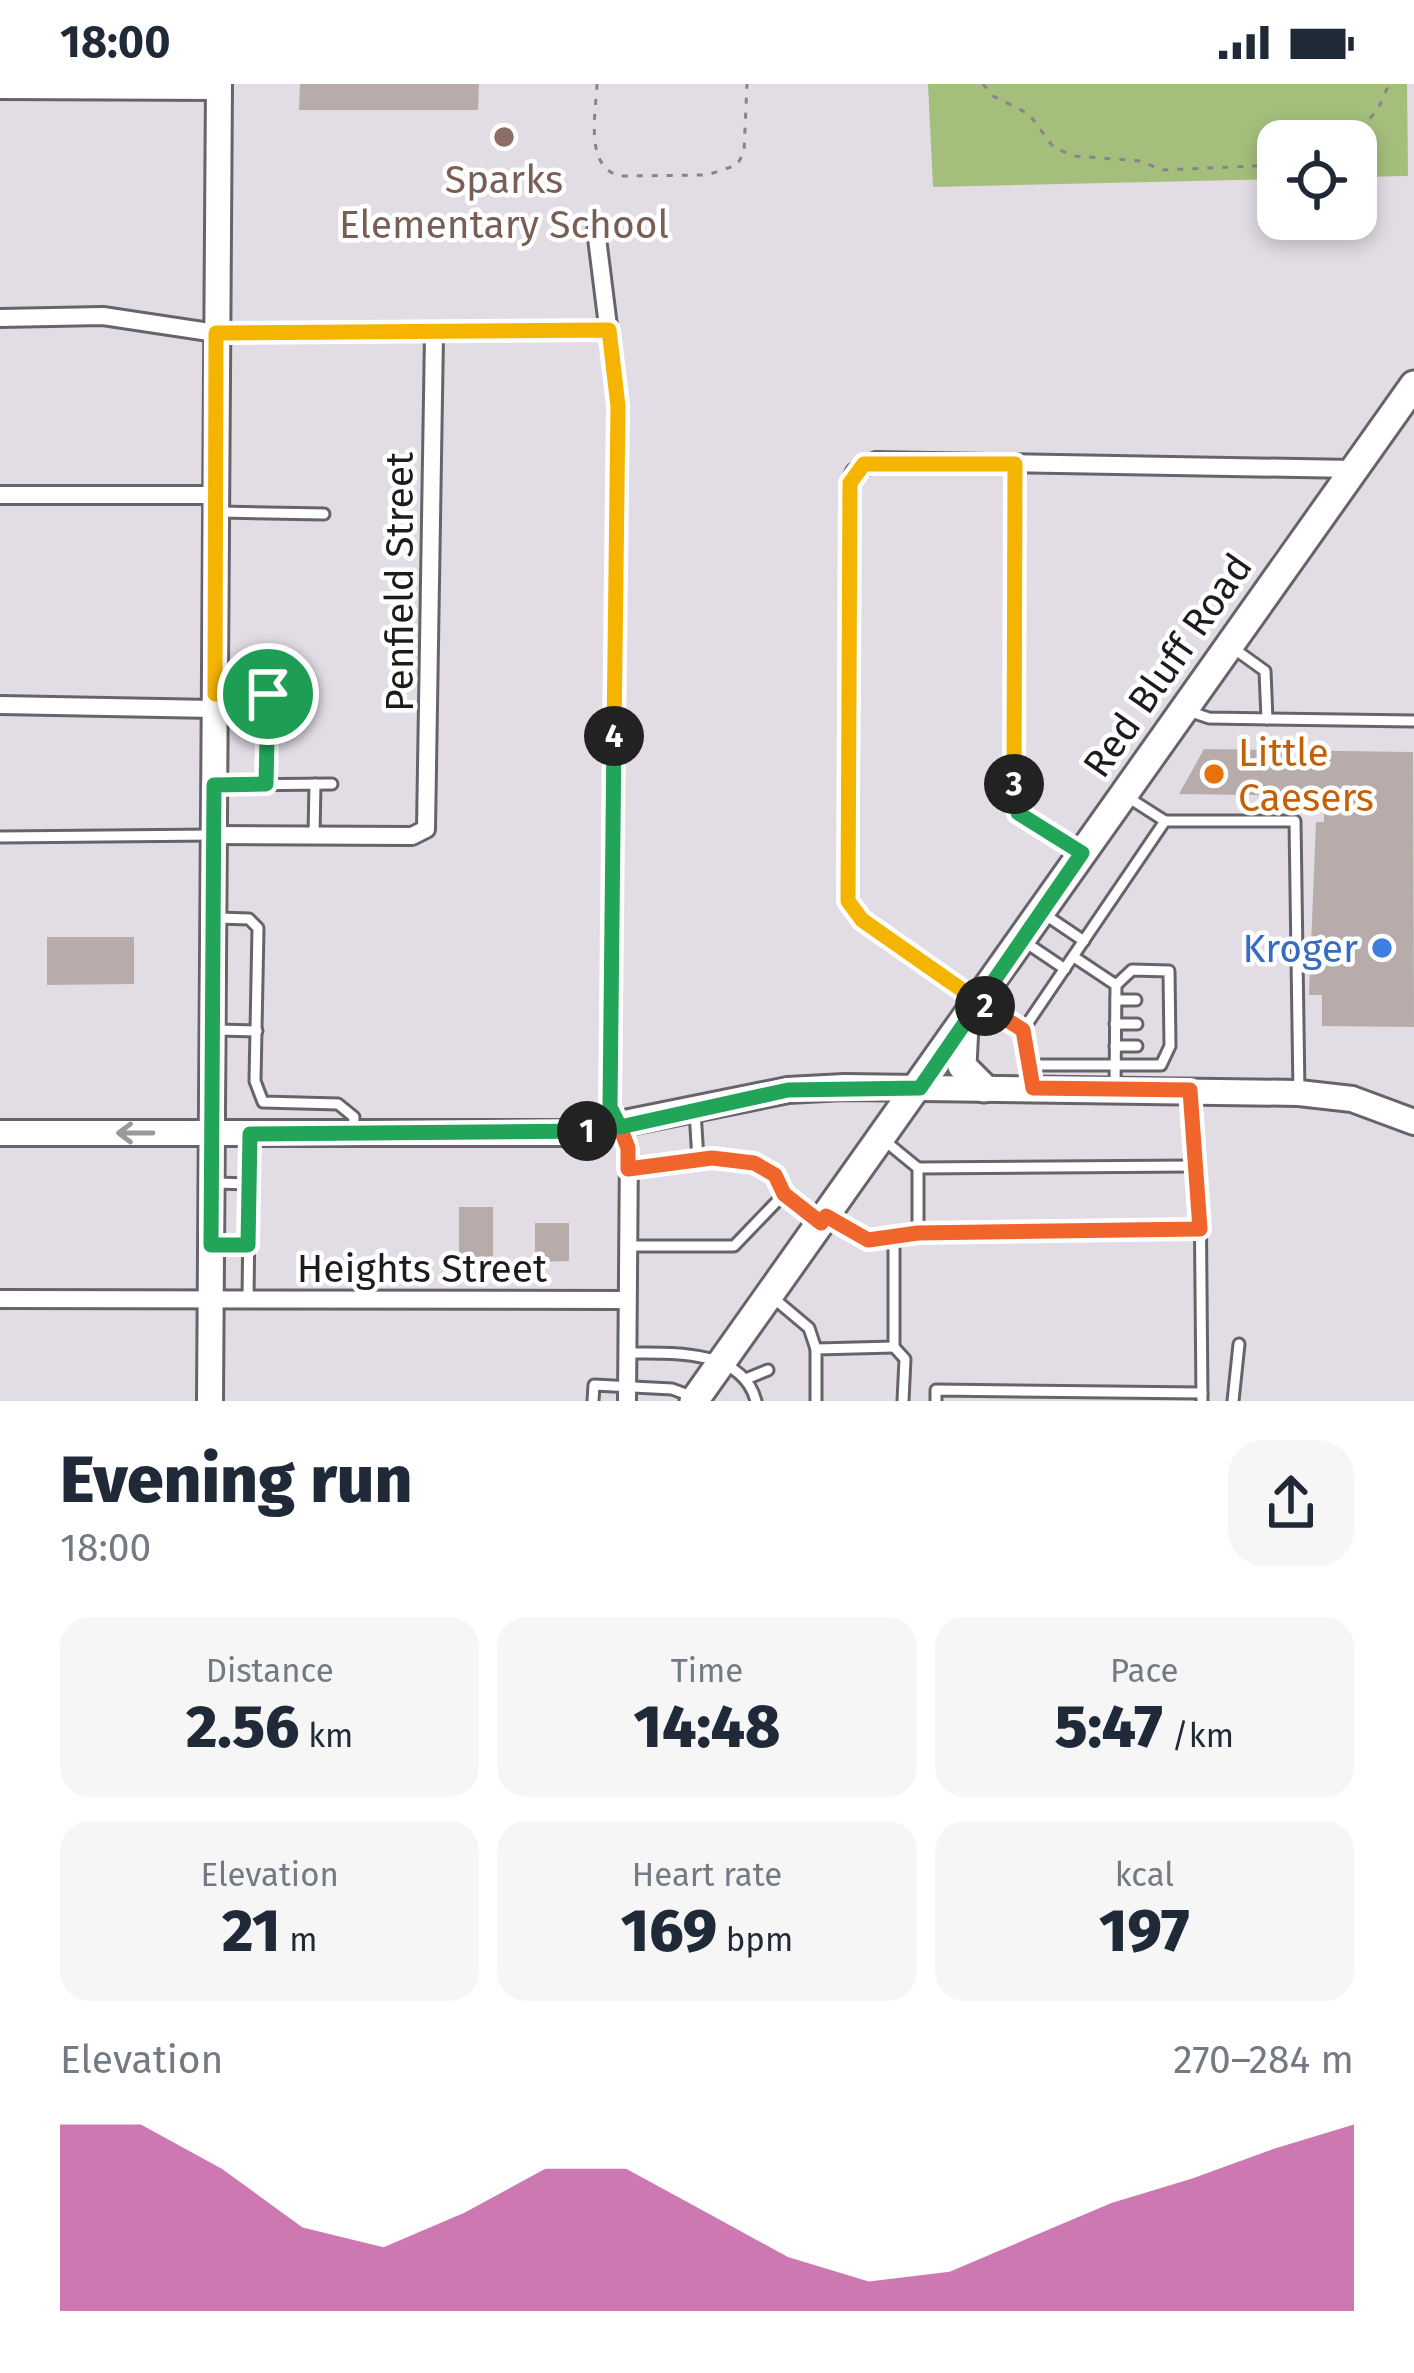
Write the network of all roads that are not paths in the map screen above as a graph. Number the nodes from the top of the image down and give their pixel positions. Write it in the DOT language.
graph roads {
  1 [pos="219,88"];
  2 [pos="0,91"];
  3 [pos="596,230"];
  4 [pos="0,318"];
  5 [pos="609,330"];
  6 [pos="216,333"];
  7 [pos="434,335"];
  8 [pos="1414,385"];
  9 [pos="1015,464"];
  10 [pos="1354,469"];
  11 [pos="0,496"];
  12 [pos="216,503"];
  13 [pos="324,514"];
  14 [pos="1229,645"];
  15 [pos="268,675"];
  16 [pos="268,694"];
  17 [pos="215,702"];
  18 [pos="0,705"];
  19 [pos="1183,710"];
  20 [pos="1267,719"];
  21 [pos="1414,721"];
  22 [pos="266,784"];
  23 [pos="315,784"];
  24 [pos="332,784"];
  25 [pos="214,785"];
  26 [pos="1123,794"];
  27 [pos="1165,820"];
  28 [pos="213,835"];
  29 [pos="314,836"];
  30 [pos="0,837"];
  31 [pos="1082,853"];
  32 [pos="1041,912"];
  33 [pos="213,918"];
  34 [pos="1021,940"];
  35 [pos="1084,941"];
  36 [pos="1074,957"];
  37 [pos="1066,969"];
  38 [pos="1116,985"];
  39 [pos="1116,1000"];
  40 [pos="1136,1000"];
  41 [pos="1153,1000"];
  42 [pos="1169,1000"];
  43 [pos="972,1012"];
  44 [pos="1115,1024"];
  45 [pos="1137,1024"];
  46 [pos="1153,1024"];
  47 [pos="1169,1024"];
  48 [pos="212,1030"];
  49 [pos="1023,1030"];
  50 [pos="256,1031"];
  51 [pos="1115,1046"];
  52 [pos="1137,1046"];
  53 [pos="1154,1046"];
  54 [pos="1170,1046"];
  55 [pos="1031,1076"];
  56 [pos="1115,1077"];
  57 [pos="920,1088"];
  58 [pos="984,1088"];
  59 [pos="1190,1090"];
  60 [pos="1299,1093"];
  61 [pos="695,1111"];
  62 [pos="1414,1122"];
  63 [pos="620,1127"];
  64 [pos="0,1133"];
  65 [pos="212,1134"];
  66 [pos="250,1134"];
  67 [pos="353,1134"];
  68 [pos="882,1139"];
  69 [pos="698,1160"];
  70 [pos="1192,1166"];
  71 [pos="918,1168"];
  72 [pos="628,1169"];
  73 [pos="211,1183"];
  74 [pos="249,1184"];
  75 [pos="784,1194"];
  76 [pos="824,1220"];
  77 [pos="1200,1229"];
  78 [pos="918,1233"];
  79 [pos="894,1237"];
  80 [pos="211,1245"];
  81 [pos="248,1245"];
  82 [pos="627,1246"];
  83 [pos="769,1294"];
  84 [pos="0,1299"];
  85 [pos="210,1300"];
  86 [pos="248,1300"];
  87 [pos="627,1300"];
  88 [pos="1239,1344"];
  89 [pos="894,1347"];
  90 [pos="816,1349"];
  91 [pos="627,1353"];
  92 [pos="720,1365"];
  93 [pos="767,1370"];
  94 [pos="748,1382"];
  95 [pos="768,1383"];
  96 [pos="627,1393"];
  97 [pos="1054,1396"];
  98 [pos="1202,1397"];
  99 [pos="695,1400"];
  100 [pos="210,1401"];
  101 [pos="593,1401"];
  102 [pos="756,1401"];
  103 [pos="816,1401"];
  104 [pos="904,1401"];
  105 [pos="936,1401"];
  106 [pos="1233,1401"];
  1 -- 2 [label="street"];
  1 -- 6 [label="main road"];
  3 -- 5 [label="street"];
  4 -- 6 [label="street"];
  5 -- 7 [label="street"];
  5 -- 63 [label="street"];
  6 -- 7 [label="street"];
  6 -- 12 [label="main road"];
  7 -- 29 [label="street, Penfield Street"];
  8 -- 10 [label="main road, Red Bluff Road"];
  9 -- 10 [label="street"];
  9 -- 31 [label="street"];
  9 -- 43 [label="street"];
  10 -- 14 [label="main road, Red Bluff Road"];
  11 -- 12 [label="street"];
  12 -- 13 [label="lane"];
  12 -- 17 [label="main road"];
  14 -- 19 [label="main road, Red Bluff Road"];
  14 -- 20 [label="lane"];
  15 -- 16 [label="lane"];
  16 -- 17 [label="lane"];
  16 -- 22 [label="lane"];
  17 -- 18 [label="street"];
  17 -- 25 [label="main road"];
  19 -- 20 [label="lane"];
  19 -- 26 [label="main road, Red Bluff Road"];
  20 -- 21 [label="lane"];
  22 -- 23 [label="lane"];
  22 -- 25 [label="lane"];
  23 -- 24 [label="lane"];
  23 -- 29 [label="lane"];
  25 -- 28 [label="main road"];
  26 -- 27 [label="lane"];
  26 -- 31 [label="main road, Red Bluff Road"];
  27 -- 35 [label="lane"];
  27 -- 60 [label="lane"];
  28 -- 29 [label="street"];
  28 -- 30 [label="lane"];
  28 -- 33 [label="main road"];
  31 -- 32 [label="main road, Red Bluff Road"];
  32 -- 34 [label="main road, Red Bluff Road"];
  32 -- 35 [label="lane"];
  33 -- 48 [label="main road"];
  33 -- 50 [label="lane"];
  34 -- 37 [label="lane"];
  34 -- 43 [label="main road, Red Bluff Road"];
  35 -- 36 [label="lane"];
  36 -- 37 [label="lane"];
  36 -- 38 [label="lane"];
  37 -- 49 [label="lane"];
  38 -- 39 [label="lane"];
  38 -- 42 [label="lane"];
  39 -- 40 [label="lane"];
  39 -- 44 [label="lane"];
  41 -- 42 [label="lane"];
  42 -- 47 [label="lane"];
  43 -- 49 [label="lane"];
  43 -- 57 [label="main road, Red Bluff Road"];
  43 -- 58 [label="main road"];
  44 -- 45 [label="lane"];
  44 -- 51 [label="lane"];
  46 -- 47 [label="lane"];
  47 -- 54 [label="lane"];
  48 -- 50 [label="lane"];
  48 -- 65 [label="main road"];
  49 -- 55 [label="lane"];
  50 -- 67 [label="lane"];
  51 -- 52 [label="lane"];
  51 -- 56 [label="lane"];
  53 -- 54 [label="lane"];
  54 -- 56 [label="lane"];
  55 -- 56 [label="main road"];
  55 -- 58 [label="main road"];
  56 -- 59 [label="main road"];
  57 -- 58 [label="main road"];
  57 -- 61 [label="main road"];
  57 -- 68 [label="main road, Red Bluff Road"];
  59 -- 60 [label="main road"];
  59 -- 70 [label="lane"];
  60 -- 62 [label="main road"];
  61 -- 63 [label="main road"];
  61 -- 69 [label="lane"];
  63 -- 67 [label="main road"];
  63 -- 72 [label="street"];
  65 -- 64 [label="main road, one-way"];
  65 -- 66 [label="main road"];
  65 -- 73 [label="main road"];
  66 -- 67 [label="main road"];
  66 -- 74 [label="lane"];
  68 -- 71 [label="lane"];
  68 -- 76 [label="main road, Red Bluff Road"];
  69 -- 72 [label="lane"];
  69 -- 75 [label="lane"];
  70 -- 71 [label="lane"];
  70 -- 77 [label="lane"];
  71 -- 78 [label="lane"];
  72 -- 82 [label="street"];
  73 -- 74 [label="lane"];
  73 -- 80 [label="main road"];
  74 -- 81 [label="lane"];
  75 -- 76 [label="lane"];
  75 -- 82 [label="lane"];
  76 -- 79 [label="lane"];
  76 -- 83 [label="main road, Red Bluff Road"];
  77 -- 78 [label="lane"];
  77 -- 98 [label="lane"];
  78 -- 79 [label="lane"];
  79 -- 89 [label="lane"];
  80 -- 81 [label="lane"];
  80 -- 85 [label="main road"];
  81 -- 86 [label="lane"];
  82 -- 87 [label="street"];
  83 -- 90 [label="lane"];
  83 -- 92 [label="main road, Red Bluff Road"];
  84 -- 85 [label="street, Heights Street"];
  85 -- 86 [label="street, Heights Street"];
  85 -- 100 [label="main road"];
  86 -- 87 [label="street, Heights Street"];
  87 -- 91 [label="street"];
  88 -- 106 [label="lane"];
  89 -- 90 [label="lane"];
  89 -- 104 [label="lane"];
  90 -- 103 [label="lane"];
  91 -- 92 [label="lane"];
  91 -- 96 [label="street"];
  92 -- 94 [label="lane"];
  92 -- 99 [label="main road, Red Bluff Road"];
  93 -- 94 [label="lane"];
  94 -- 95 [label="lane"];
  94 -- 102 [label="lane"];
  96 -- 99 [label="lane"];
  96 -- 101 [label="lane"];
  97 -- 98 [label="lane"];
  97 -- 105 [label="lane"];
}
